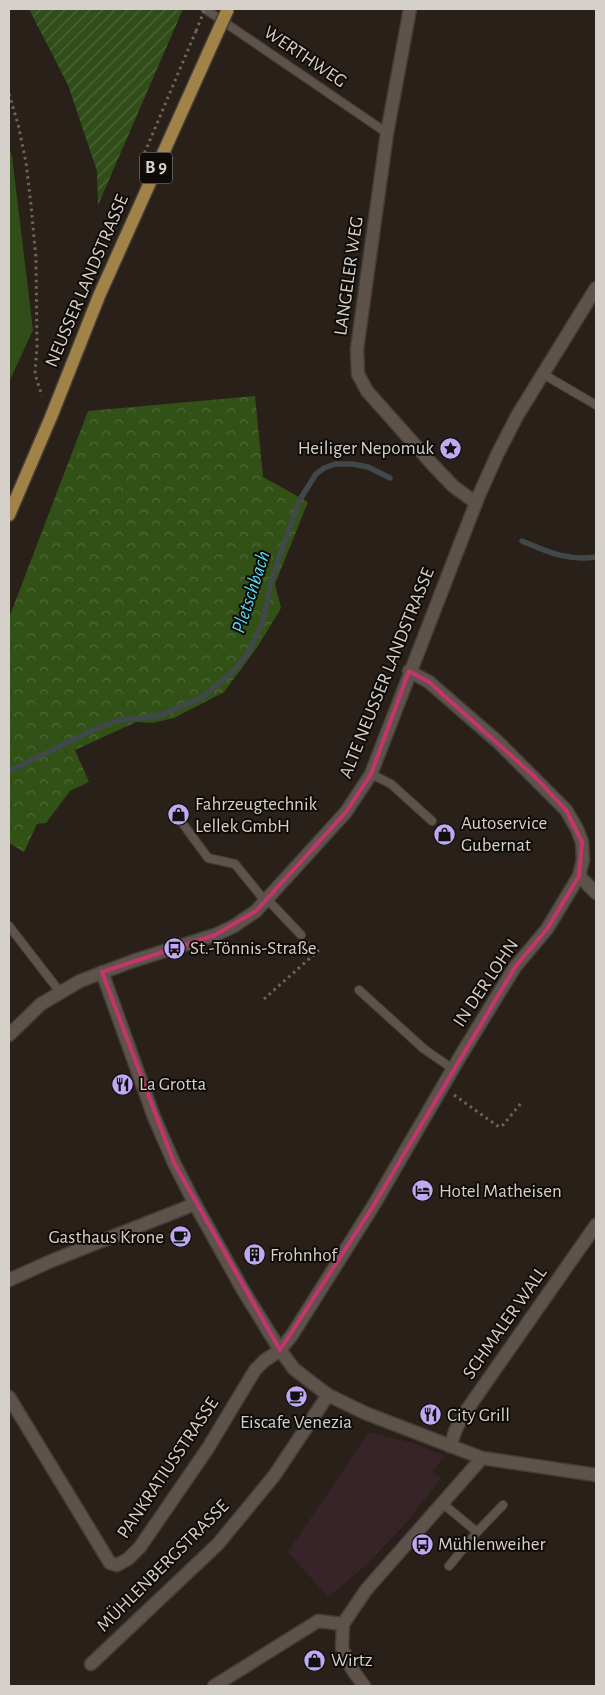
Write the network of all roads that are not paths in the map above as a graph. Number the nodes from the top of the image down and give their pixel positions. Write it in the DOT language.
graph roads {
  1 [pos="205,9"];
  2 [pos="228,9"];
  3 [pos="410,9"];
  4 [pos="387,133"];
  5 [pos="596,288"];
  6 [pos="543,374"];
  7 [pos="596,405"];
  8 [pos="476,503"];
  9 [pos="9,515"];
  10 [pos="410,671"];
  11 [pos="371,774"];
  12 [pos="432,821"];
  13 [pos="183,824"];
  14 [pos="579,876"];
  15 [pos="596,893"];
  16 [pos="266,900"];
  17 [pos="9,926"];
  18 [pos="301,936"];
  19 [pos="102,972"];
  20 [pos="359,990"];
  21 [pos="60,992"];
  22 [pos="9,1034"];
  23 [pos="453,1069"];
  24 [pos="195,1204"];
  25 [pos="596,1225"];
  26 [pos="9,1280"];
  27 [pos="280,1350"];
  28 [pos="328,1395"];
  29 [pos="9,1397"];
  30 [pos="450,1446"];
  31 [pos="482,1458"];
  32 [pos="596,1475"];
  33 [pos="442,1503"];
  34 [pos="503,1505"];
  35 [pos="477,1532"];
  36 [pos="448,1566"];
  37 [pos="343,1624"];
  38 [pos="91,1664"];
  39 [pos="214,1686"];
  40 [pos="364,1686"];
  1 -- 4 [label="lane, WERTHWEG"];
  2 -- 9 [label="main road, NEUSSER LANDSTRASSE / B 9, bridge"];
  3 -- 4 [label="street, LANGELER WEG"];
  4 -- 8 [label="street, LANGELER WEG"];
  5 -- 6 [label="street, ALTE NEUSSER LANDSTRASSE"];
  6 -- 7 [label="lane"];
  6 -- 8 [label="street, ALTE NEUSSER LANDSTRASSE"];
  8 -- 10 [label="street, ALTE NEUSSER LANDSTRASSE"];
  10 -- 11 [label="street, ALTE NEUSSER LANDSTRASSE"];
  10 -- 14 [label="street, IN DER LOHN"];
  11 -- 12 [label="lane"];
  11 -- 16 [label="street, ALTE NEUSSER LANDSTRASSE"];
  13 -- 16 [label="lane"];
  14 -- 15 [label="street"];
  14 -- 23 [label="street, IN DER LOHN"];
  16 -- 18 [label="lane"];
  16 -- 19 [label="street, ALTE NEUSSER LANDSTRASSE"];
  17 -- 21 [label="lane"];
  19 -- 21 [label="street, ALTE NEUSSER LANDSTRASSE"];
  19 -- 24 [label="street"];
  20 -- 23 [label="lane"];
  21 -- 22 [label="street, ALTE NEUSSER LANDSTRASSE"];
  23 -- 27 [label="street, IN DER LOHN"];
  24 -- 26 [label="street"];
  24 -- 27 [label="street"];
  25 -- 30 [label="street, SCHMALER WALL"];
  27 -- 28 [label="street"];
  27 -- 29 [label="street, PANKRATIUSSTRASSE"];
  28 -- 30 [label="street"];
  28 -- 38 [label="street, MÜHLENBERGSTRASSE"];
  30 -- 31 [label="street"];
  31 -- 32 [label="street"];
  31 -- 33 [label="street"];
  33 -- 35 [label="lane"];
  33 -- 37 [label="street"];
  34 -- 35 [label="lane"];
  35 -- 36 [label="lane"];
  37 -- 39 [label="street"];
  37 -- 40 [label="street"];
}
